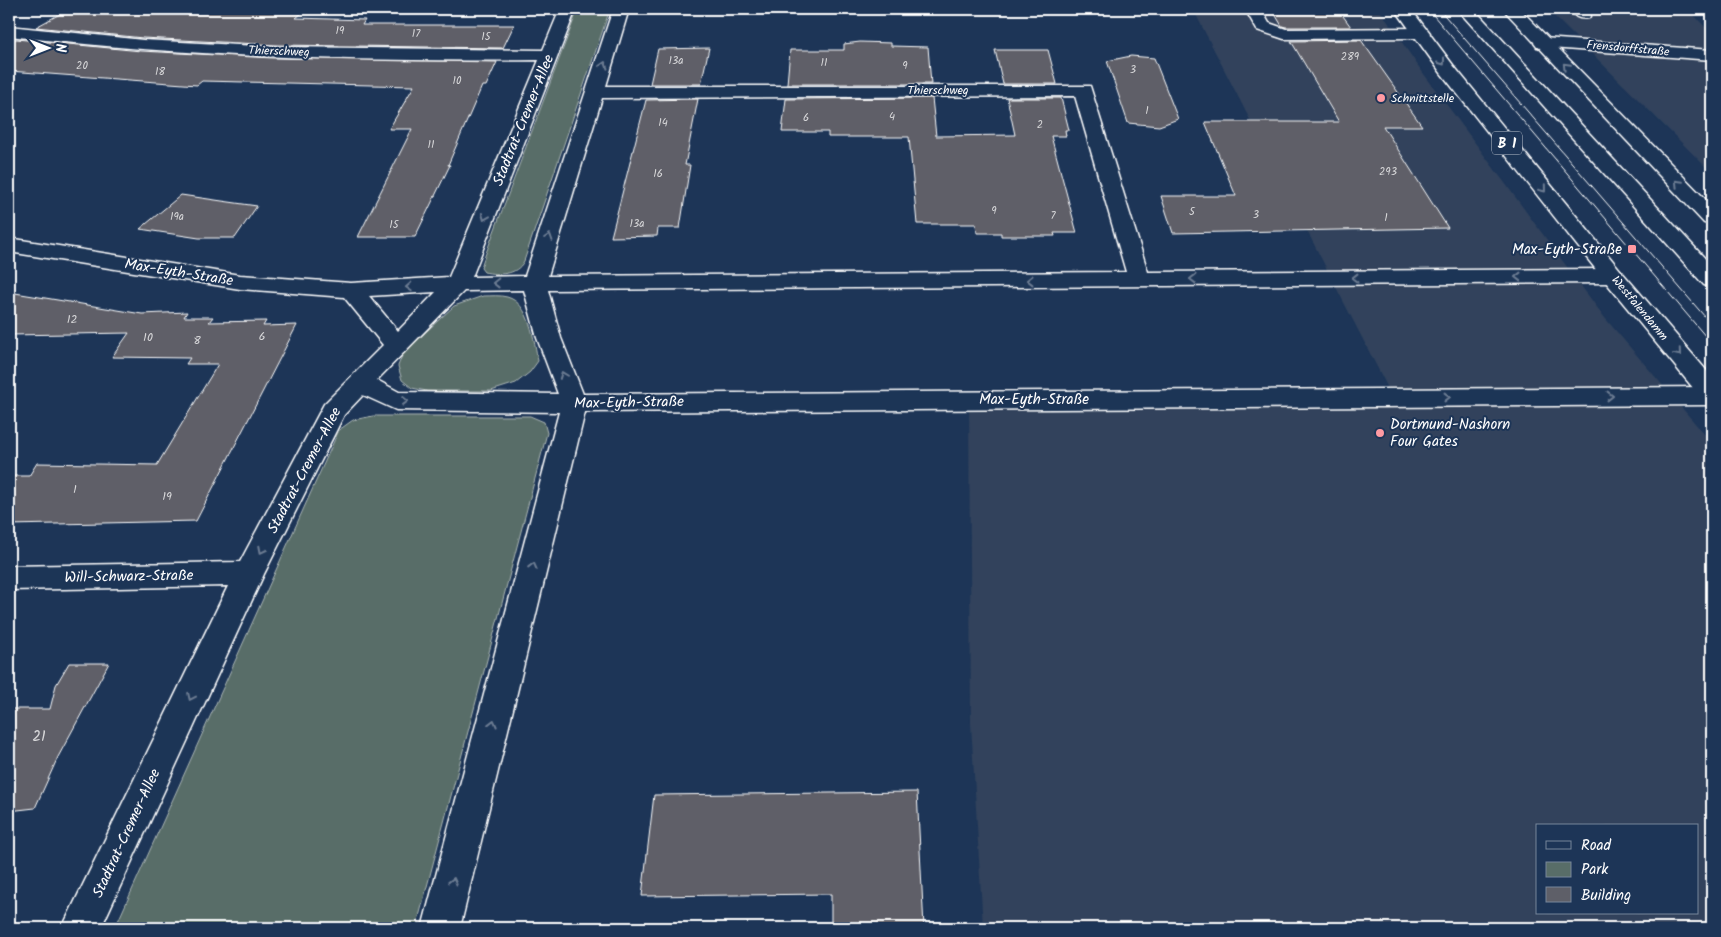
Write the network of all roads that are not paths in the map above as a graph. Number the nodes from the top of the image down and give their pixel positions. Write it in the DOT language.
graph roads {
  1 [pos="568,9"];
  2 [pos="621,9"];
  3 [pos="1253,9"];
  4 [pos="1403,9"];
  5 [pos="1465,9"];
  6 [pos="1511,9"];
  7 [pos="9,31"];
  8 [pos="1421,33"];
  9 [pos="1544,43"];
  10 [pos="549,55"];
  11 [pos="1712,55"];
  12 [pos="596,92"];
  13 [pos="1712,218"];
  14 [pos="9,246"];
  15 [pos="1613,276"];
  16 [pos="1139,279"];
  17 [pos="1712,280"];
  18 [pos="534,283"];
  19 [pos="458,284"];
  20 [pos="351,290"];
  21 [pos="397,346"];
  22 [pos="362,381"];
  23 [pos="1712,395"];
  24 [pos="574,403"];
  25 [pos="249,574"];
  26 [pos="9,578"];
  27 [pos="81,928"];
  28 [pos="441,928"];
  1 -- 10 [label="main road, Stadtrat-Cremer-Allee"];
  12 -- 2 [label="main road, one-way"];
  3 -- 8 [label="main road"];
  4 -- 8 [label="main road, Westfalendamm / B 1"];
  5 -- 17 [label="main road"];
  6 -- 9 [label="main road"];
  7 -- 10 [label="main road, Thierschweg"];
  8 -- 15 [label="main road, Westfalendamm / B 1, one-way"];
  9 -- 11 [label="main road, Frensdorffstraße"];
  13 -- 9 [label="main road, one-way"];
  10 -- 19 [label="main road, Stadtrat-Cremer-Allee, one-way"];
  12 -- 16 [label="main road, Thierschweg"];
  18 -- 12 [label="main road, one-way"];
  14 -- 20 [label="main road, Max-Eyth-Straße"];
  15 -- 16 [label="main road, Max-Eyth-Straße, one-way"];
  15 -- 23 [label="main road, Westfalendamm / B 1, one-way"];
  16 -- 18 [label="main road, Max-Eyth-Straße, one-way"];
  18 -- 19 [label="main road, Max-Eyth-Straße, one-way"];
  24 -- 18 [label="main road, one-way"];
  19 -- 20 [label="main road, Max-Eyth-Straße, one-way"];
  19 -- 21 [label="main road, Stadtrat-Cremer-Allee"];
  20 -- 21 [label="main road"];
  21 -- 22 [label="main road, Stadtrat-Cremer-Allee"];
  22 -- 24 [label="main road, Max-Eyth-Straße, one-way"];
  22 -- 25 [label="main road, Stadtrat-Cremer-Allee, one-way"];
  24 -- 23 [label="main road, Max-Eyth-Straße, one-way"];
  28 -- 24 [label="main road, one-way"];
  25 -- 26 [label="main road, Will-Schwarz-Straße"];
  25 -- 27 [label="main road, Stadtrat-Cremer-Allee, one-way"];
}
